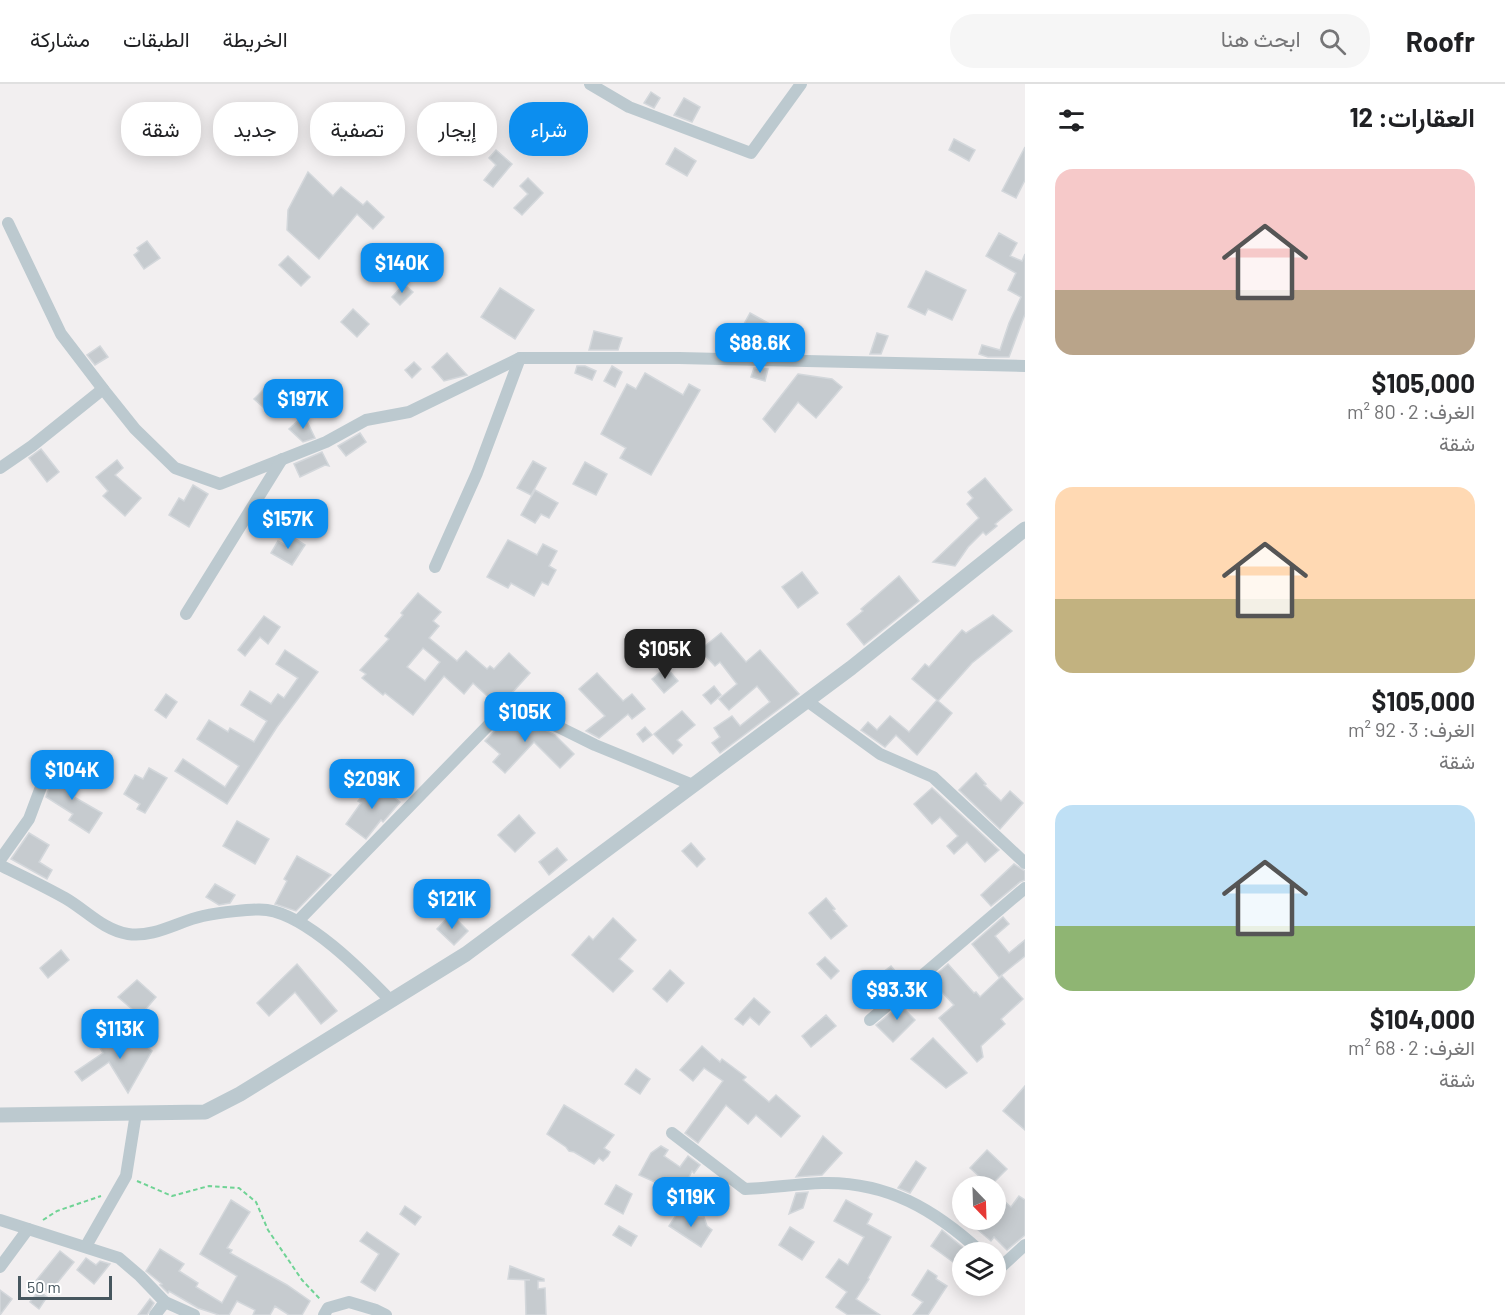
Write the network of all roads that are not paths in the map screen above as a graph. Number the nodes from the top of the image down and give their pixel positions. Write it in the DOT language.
graph roads {
  1 [pos="590,84"];
  2 [pos="801,84"];
  3 [pos="8,223"];
  4 [pos="520,358"];
  5 [pos="1025,366"];
  6 [pos="103,389"];
  7 [pos="282,459"];
  8 [pos="0,468"];
  9 [pos="1025,529"];
  10 [pos="435,567"];
  11 [pos="186,614"];
  12 [pos="807,701"];
  13 [pos="50,764"];
  14 [pos="693,785"];
  15 [pos="0,860"];
  16 [pos="1025,863"];
  17 [pos="0,865"];
  18 [pos="1025,888"];
  19 [pos="298,921"];
  20 [pos="391,1000"];
  21 [pos="870,1020"];
  22 [pos="136,1113"];
  23 [pos="0,1115"];
  24 [pos="672,1133"];
  25 [pos="0,1220"];
  26 [pos="28,1229"];
  27 [pos="970,1242"];
  28 [pos="1025,1245"];
  29 [pos="86,1246"];
  30 [pos="1006,1262"];
  31 [pos="0,1267"];
  32 [pos="165,1302"];
  33 [pos="326,1312"];
  34 [pos="155,1315"];
  35 [pos="194,1315"];
  36 [pos="386,1315"];
  1 -- 2 [label="street"];
  3 -- 6 [label="street"];
  4 -- 5 [label="street"];
  4 -- 7 [label="street"];
  4 -- 10 [label="street"];
  6 -- 7 [label="street"];
  6 -- 8 [label="street"];
  7 -- 11 [label="street"];
  9 -- 12 [label="street"];
  12 -- 14 [label="street"];
  12 -- 16 [label="street"];
  13 -- 15 [label="street"];
  14 -- 19 [label="street"];
  14 -- 20 [label="street"];
  17 -- 19 [label="street"];
  18 -- 21 [label="street"];
  19 -- 20 [label="street"];
  20 -- 22 [label="street"];
  22 -- 23 [label="street"];
  22 -- 29 [label="street"];
  24 -- 27 [label="street"];
  25 -- 26 [label="street"];
  26 -- 29 [label="street"];
  26 -- 31 [label="street"];
  28 -- 30 [label="street"];
  29 -- 32 [label="street"];
  32 -- 34 [label="street"];
  32 -- 35 [label="street"];
  33 -- 36 [label="street"];
}
